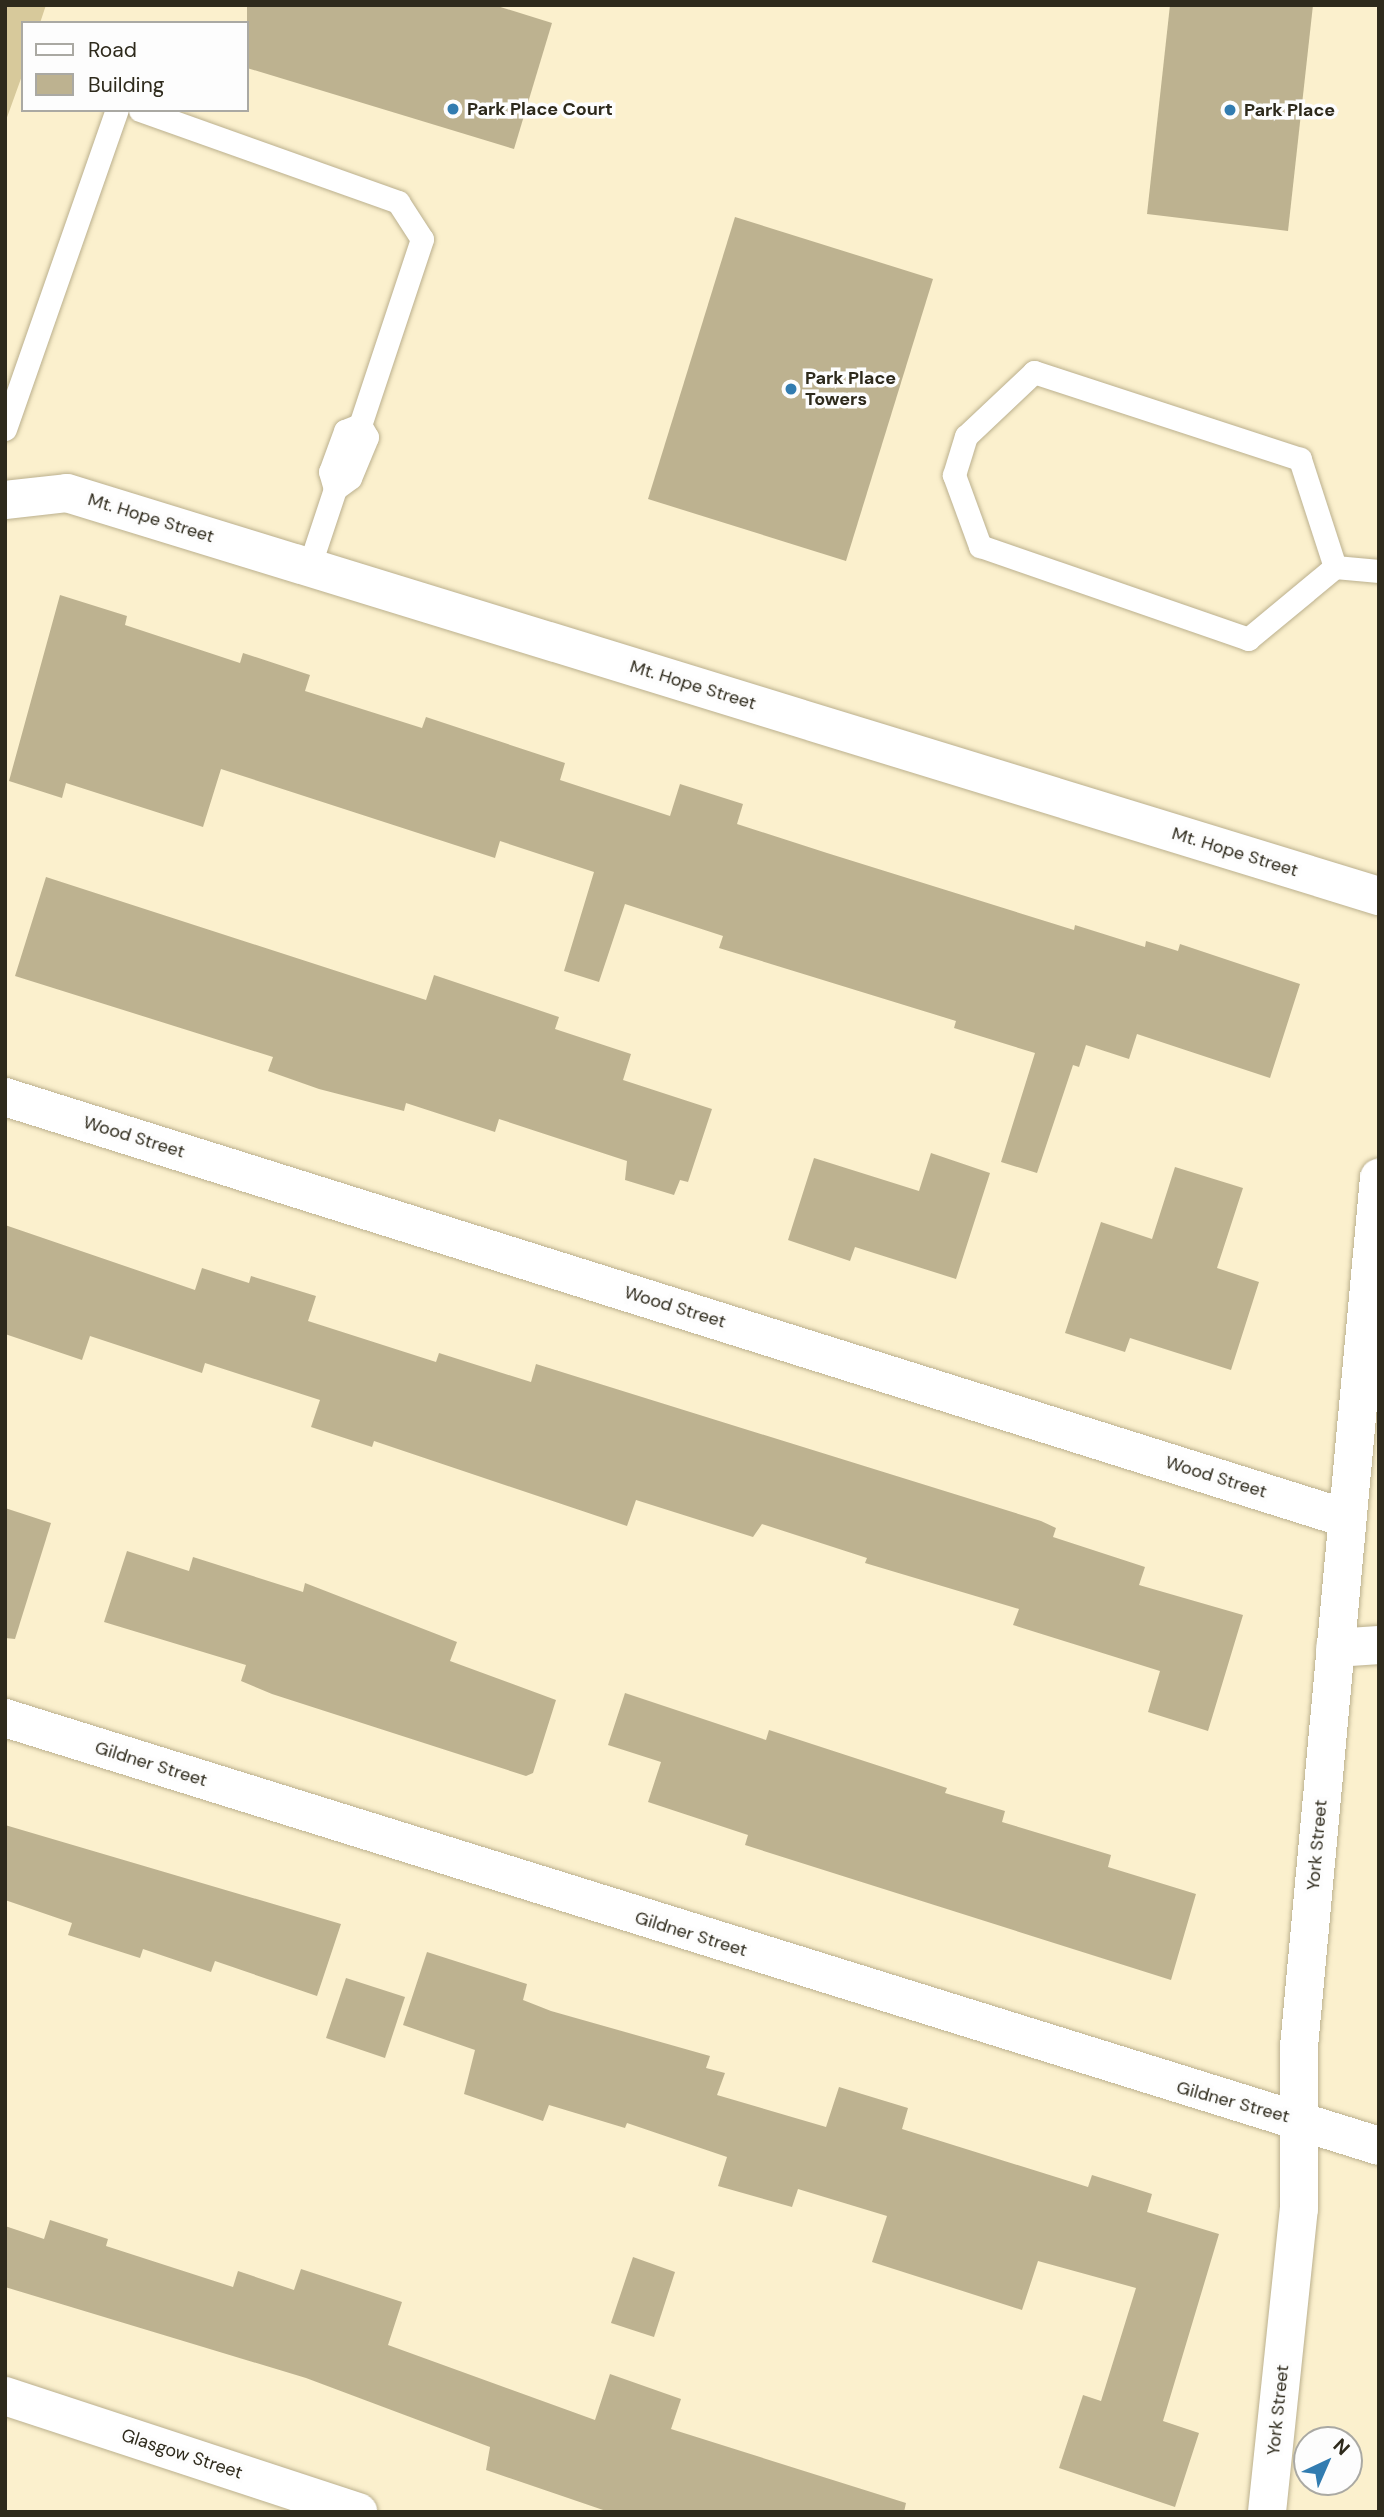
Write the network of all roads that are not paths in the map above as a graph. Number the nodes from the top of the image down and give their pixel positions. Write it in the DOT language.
graph roads {
  1 [pos="116,112"];
  2 [pos="146,112"];
  3 [pos="5,429"];
  4 [pos="5,499"];
  5 [pos="309,567"];
  6 [pos="1335,567"];
  7 [pos="1379,570"];
  8 [pos="1379,896"];
  9 [pos="5,1097"];
  10 [pos="1379,1178"];
  11 [pos="1345,1518"];
  12 [pos="1379,1645"];
  13 [pos="1335,1648"];
  14 [pos="5,1718"];
  15 [pos="1300,2121"];
  16 [pos="1379,2146"];
  17 [pos="5,2396"];
  18 [pos="358,2512"];
  19 [pos="1267,2512"];
  1 -- 3 [label="lane"];
  2 -- 5 [label="lane"];
  4 -- 5 [label="street, Mt. Hope Street"];
  5 -- 8 [label="street, Mt. Hope Street"];
  6 -- 6 [label="lane"];
  6 -- 7 [label="lane"];
  9 -- 11 [label="street, Wood Street"];
  10 -- 11 [label="street, York Street"];
  11 -- 13 [label="street, York Street"];
  12 -- 13 [label="street"];
  13 -- 15 [label="street, York Street"];
  14 -- 15 [label="street, Gildner Street"];
  15 -- 16 [label="street, Gildner Street"];
  15 -- 19 [label="street, York Street"];
  17 -- 18 [label="street, Glasgow Street"];
}
